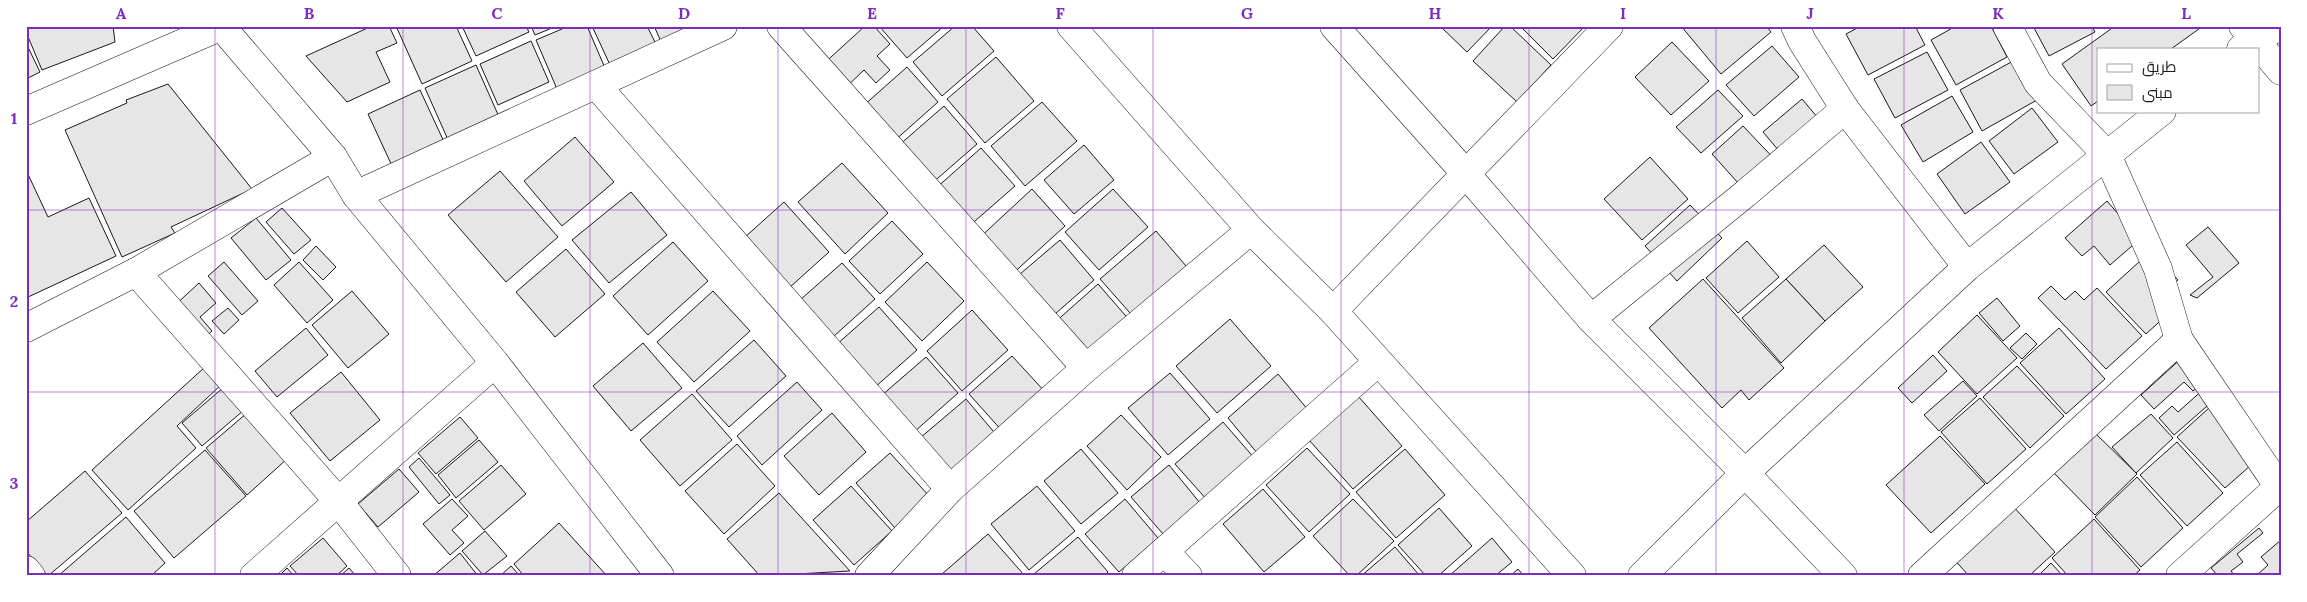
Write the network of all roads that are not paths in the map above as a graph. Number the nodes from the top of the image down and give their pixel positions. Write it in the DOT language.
graph roads {
  1 [pos="221,26"];
  2 [pos="723,26"];
  3 [pos="781,26"];
  4 [pos="1071,26"];
  5 [pos="1334,26"];
  6 [pos="1609,26"];
  7 [pos="1795,26"];
  8 [pos="2007,26"];
  9 [pos="2281,26"];
  10 [pos="2246,38"];
  11 [pos="2257,48"];
  12 [pos="2260,51"];
  13 [pos="2281,71"];
  14 [pos="596,86"];
  15 [pos="1845,110"];
  16 [pos="26,111"];
  17 [pos="2161,112"];
  18 [pos="2107,155"];
  19 [pos="333,157"];
  20 [pos="1467,175"];
  21 [pos="356,195"];
  22 [pos="1250,230"];
  23 [pos="1967,267"];
  24 [pos="136,272"];
  25 [pos="1333,311"];
  26 [pos="1591,319"];
  27 [pos="26,328"];
  28 [pos="2180,340"];
  29 [pos="1378,362"];
  30 [pos="495,363"];
  31 [pos="1086,368"];
  32 [pos="1745,473"];
  33 [pos="2280,486"];
  34 [pos="950,489"];
  35 [pos="339,502"];
  36 [pos="1164,552"];
  37 [pos="26,570"];
  38 [pos="31,576"];
  39 [pos="254,576"];
  40 [pos="397,576"];
  41 [pos="660,576"];
  42 [pos="869,576"];
  43 [pos="1136,576"];
  44 [pos="1188,576"];
  45 [pos="1572,576"];
  46 [pos="1642,576"];
  47 [pos="1843,576"];
  48 [pos="1922,576"];
  49 [pos="2180,576"];
  1 -- 16 [label="street"];
  1 -- 19 [label="street"];
  2 -- 14 [label="street"];
  3 -- 31 [label="street"];
  4 -- 22 [label="street"];
  5 -- 20 [label="street"];
  6 -- 20 [label="street"];
  7 -- 15 [label="street"];
  8 -- 18 [label="street"];
  9 -- 10 [label="street"];
  10 -- 11 [label="street"];
  12 -- 13 [label="street"];
  14 -- 21 [label="street"];
  14 -- 34 [label="street"];
  15 -- 23 [label="street"];
  15 -- 26 [label="street"];
  17 -- 18 [label="street"];
  18 -- 23 [label="street"];
  18 -- 28 [label="street"];
  19 -- 21 [label="street"];
  19 -- 24 [label="street"];
  20 -- 25 [label="street"];
  20 -- 26 [label="street"];
  21 -- 30 [label="street"];
  22 -- 25 [label="street"];
  22 -- 31 [label="street"];
  23 -- 32 [label="street"];
  24 -- 27 [label="street"];
  24 -- 35 [label="street"];
  25 -- 29 [label="street"];
  26 -- 32 [label="street"];
  28 -- 33 [label="street"];
  28 -- 48 [label="street"];
  29 -- 36 [label="street"];
  29 -- 45 [label="street"];
  30 -- 35 [label="street"];
  30 -- 41 [label="street"];
  31 -- 34 [label="street"];
  32 -- 46 [label="street"];
  32 -- 47 [label="street"];
  33 -- 49 [label="street"];
  34 -- 42 [label="street"];
  35 -- 39 [label="street"];
  35 -- 40 [label="street"];
  36 -- 43 [label="street"];
  36 -- 44 [label="street"];
  37 -- 38 [label="street"];
}
